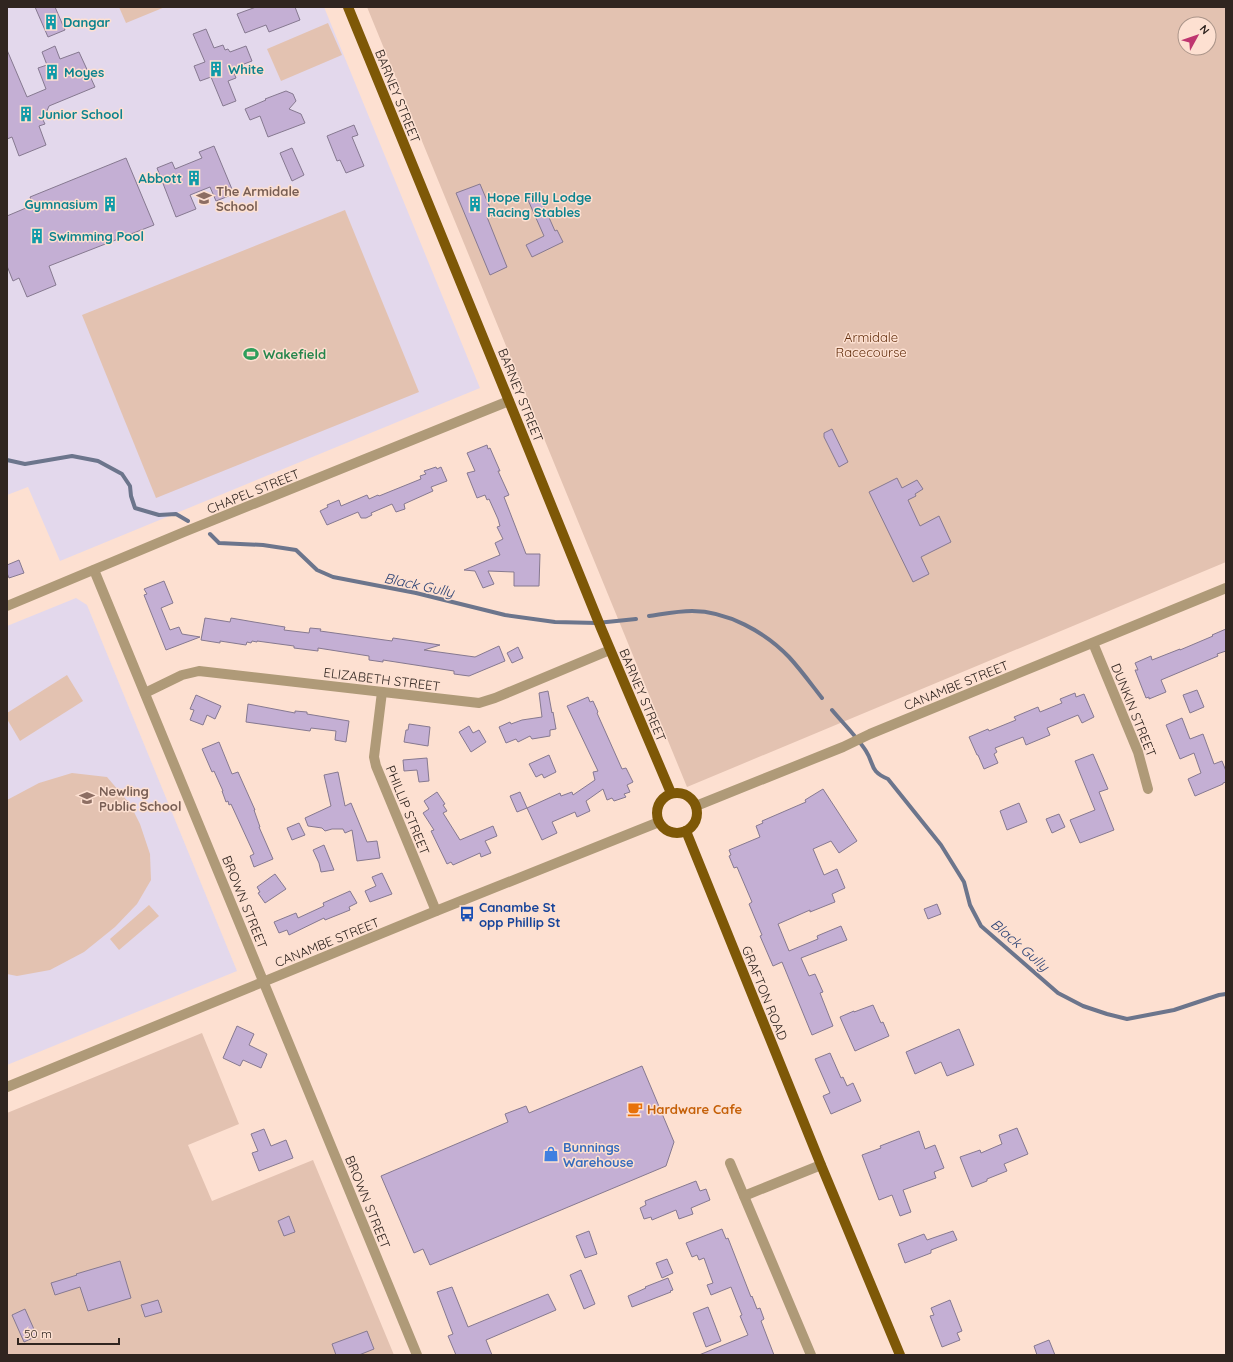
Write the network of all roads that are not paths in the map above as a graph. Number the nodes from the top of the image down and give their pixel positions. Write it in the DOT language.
graph roads {
  1 [pos="348,7"];
  2 [pos="509,401"];
  3 [pos="94,570"];
  4 [pos="1226,588"];
  5 [pos="7,606"];
  6 [pos="1093,643"];
  7 [pos="610,650"];
  8 [pos="382,692"];
  9 [pos="145,693"];
  10 [pos="1148,789"];
  11 [pos="671,793"];
  12 [pos="696,806"];
  13 [pos="658,822"];
  14 [pos="686,831"];
  15 [pos="436,911"];
  16 [pos="264,982"];
  17 [pos="7,1087"];
  18 [pos="730,1163"];
  19 [pos="821,1165"];
  20 [pos="744,1196"];
  21 [pos="417,1355"];
  22 [pos="811,1355"];
  23 [pos="900,1355"];
  1 -- 2 [label="main road, BARNEY STREET"];
  2 -- 3 [label="street, CHAPEL STREET"];
  2 -- 7 [label="main road, BARNEY STREET"];
  3 -- 5 [label="street, CHAPEL STREET"];
  3 -- 9 [label="street, BROWN STREET"];
  4 -- 6 [label="street, CANAMBE STREET"];
  6 -- 10 [label="street, DUNKIN STREET"];
  6 -- 12 [label="street, CANAMBE STREET"];
  7 -- 8 [label="street, ELIZABETH STREET"];
  7 -- 11 [label="main road, BARNEY STREET"];
  8 -- 9 [label="street, ELIZABETH STREET"];
  8 -- 15 [label="street, PHILLIP STREET"];
  9 -- 16 [label="street, BROWN STREET"];
  11 -- 12 [label="main road"];
  11 -- 13 [label="main road"];
  12 -- 14 [label="main road"];
  13 -- 14 [label="main road"];
  13 -- 15 [label="street, CANAMBE STREET"];
  14 -- 19 [label="main road, GRAFTON ROAD"];
  15 -- 16 [label="street, CANAMBE STREET"];
  16 -- 17 [label="street, CANAMBE STREET"];
  16 -- 21 [label="street, BROWN STREET"];
  18 -- 20 [label="street"];
  19 -- 20 [label="street"];
  19 -- 23 [label="main road, GRAFTON ROAD"];
  20 -- 22 [label="street"];
}
